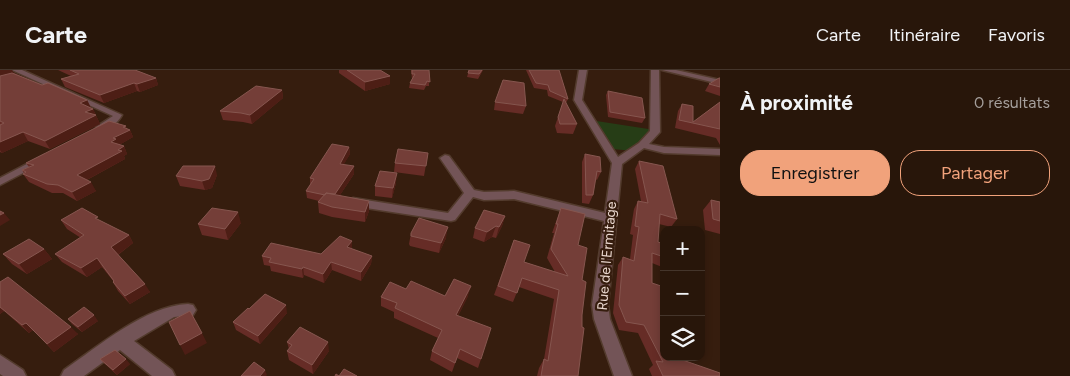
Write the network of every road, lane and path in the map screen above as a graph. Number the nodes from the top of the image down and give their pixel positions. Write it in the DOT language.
graph roads {
  1 [pos="583,70"];
  2 [pos="655,70"];
  3 [pos="666,70"];
  4 [pos="20,72"];
  5 [pos="10,78"];
  6 [pos="720,82"];
  7 [pos="94,132"];
  8 [pos="642,145"];
  9 [pos="609,150"];
  10 [pos="720,152"];
  11 [pos="54,153"];
  12 [pos="629,154"];
  13 [pos="445,158"];
  14 [pos="617,163"];
  15 [pos="0,182"];
  16 [pos="470,193"];
  17 [pos="349,202"];
  18 [pos="611,219"];
  19 [pos="188,310"];
  20 [pos="120,340"];
  21 [pos="0,363"];
  22 [pos="17,376"];
  23 [pos="70,376"];
  24 [pos="166,376"];
  25 [pos="623,376"];
  1 -- 9 [label="street"];
  2 -- 8 [label="street"];
  3 -- 6 [label="street"];
  4 -- 5 [label="street"];
  4 -- 7 [label="street"];
  8 -- 10 [label="street"];
  8 -- 12 [label="street"];
  9 -- 12 [label="street"];
  9 -- 14 [label="street"];
  11 -- 15 [label="street"];
  12 -- 14 [label="street"];
  13 -- 16 [label="street"];
  14 -- 18 [label="street, Rue de l'Ermitage"];
  16 -- 17 [label="street"];
  16 -- 18 [label="street"];
  18 -- 25 [label="street, Rue de l'Ermitage"];
  19 -- 20 [label="street"];
  20 -- 23 [label="street"];
  20 -- 24 [label="street"];
  21 -- 22 [label="street"];
}
